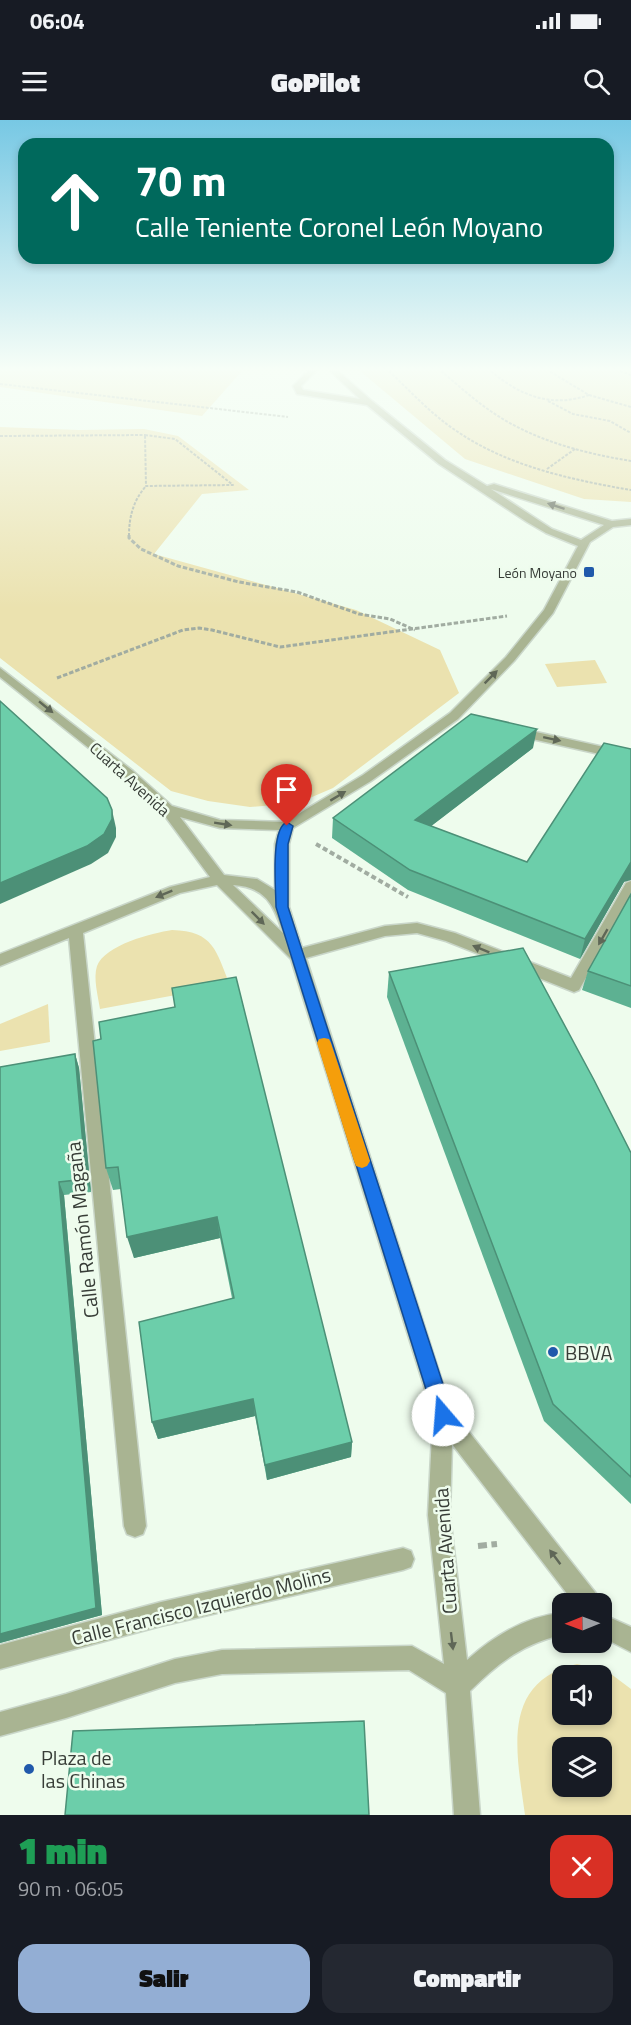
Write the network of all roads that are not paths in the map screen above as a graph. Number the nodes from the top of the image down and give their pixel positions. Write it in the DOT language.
graph roads {
  1 [pos="427,450"];
  2 [pos="474,481"];
  3 [pos="631,522"];
  4 [pos="611,524"];
  5 [pos="583,544"];
  6 [pos="0,671"];
  7 [pos="507,729"];
  8 [pos="631,757"];
  9 [pos="167,808"];
  10 [pos="287,826"];
  11 [pos="220,880"];
  12 [pos="631,886"];
  13 [pos="282,907"];
  14 [pos="75,929"];
  15 [pos="296,955"];
  16 [pos="0,960"];
  17 [pos="443,1415"];
  18 [pos="135,1526"];
  19 [pos="403,1559"];
  20 [pos="581,1593"];
  21 [pos="552,1626"];
  22 [pos="612,1629"];
  23 [pos="631,1640"];
  24 [pos="0,1657"];
  25 [pos="458,1686"];
  26 [pos="0,1724"];
  27 [pos="466,1815"];
  1 -- 2 [label="street"];
  4 -- 2 [label="street, one-way"];
  2 -- 5 [label="street"];
  3 -- 4 [label="street"];
  4 -- 5 [label="street"];
  10 -- 5 [label="street, one-way"];
  6 -- 9 [label="street, Cuarta Avenida, one-way"];
  7 -- 8 [label="street, one-way"];
  9 -- 10 [label="street, one-way"];
  9 -- 11 [label="street, Cuarta Avenida"];
  10 -- 13 [label="street"];
  11 -- 13 [label="street"];
  11 -- 14 [label="street, one-way"];
  11 -- 15 [label="street, Cuarta Avenida, one-way"];
  12 -- 15 [label="street, one-way"];
  13 -- 15 [label="street, Cuarta Avenida"];
  14 -- 16 [label="street"];
  14 -- 18 [label="street, Calle Ramón Magaña"];
  15 -- 17 [label="street, Cuarta Avenida"];
  20 -- 17 [label="street, Cuarta Avenida, one-way"];
  17 -- 25 [label="street, Cuarta Avenida, one-way"];
  19 -- 24 [label="street, Calle Francisco Izquierdo Molins"];
  21 -- 25 [label="street"];
  22 -- 23 [label="street"];
  25 -- 26 [label="street"];
  25 -- 27 [label="street, Cuarta Avenida"];
}
